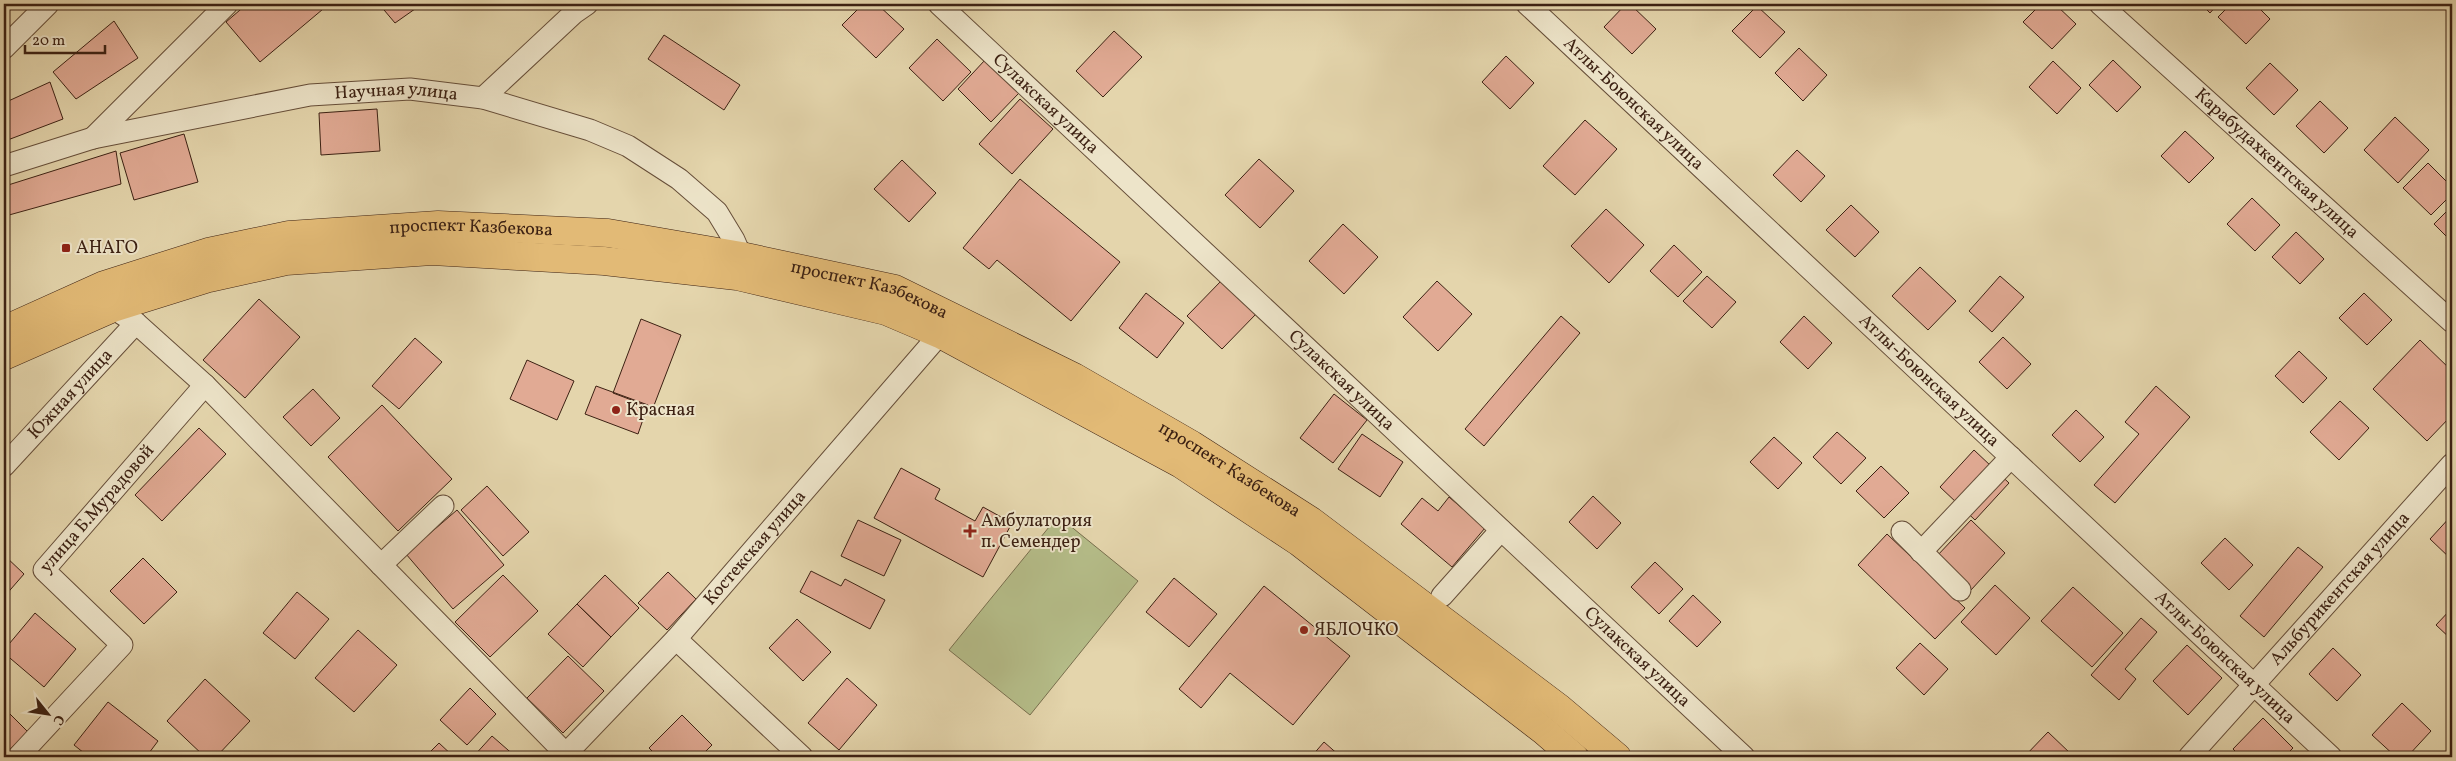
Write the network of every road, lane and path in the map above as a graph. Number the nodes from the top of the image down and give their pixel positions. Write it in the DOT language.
graph roads {
  1 [pos="48,4"];
  2 [pos="227,4"];
  3 [pos="587,4"];
  4 [pos="939,4"];
  5 [pos="1527,4"];
  6 [pos="2100,4"];
  7 [pos="4,48"];
  8 [pos="483,98"];
  9 [pos="93,138"];
  10 [pos="4,166"];
  11 [pos="739,266"];
  12 [pos="113,308"];
  13 [pos="2452,322"];
  14 [pos="136,323"];
  15 [pos="4,330"];
  16 [pos="940,334"];
  17 [pos="4,356"];
  18 [pos="204,385"];
  19 [pos="2011,457"];
  20 [pos="2452,464"];
  21 [pos="4,466"];
  22 [pos="443,506"];
  23 [pos="1501,530"];
  24 [pos="1902,532"];
  25 [pos="1921,552"];
  26 [pos="381,565"];
  27 [pos="1960,590"];
  28 [pos="1442,596"];
  29 [pos="676,639"];
  30 [pos="2254,685"];
  31 [pos="564,756"];
  32 [pos="18,757"];
  33 [pos="802,757"];
  34 [pos="1574,757"];
  35 [pos="1617,757"];
  36 [pos="1744,757"];
  37 [pos="2189,757"];
  38 [pos="2331,757"];
  1 -- 7 [label="street"];
  2 -- 9 [label="street"];
  3 -- 8 [label="street"];
  4 -- 23 [label="street, Сулакская улица"];
  5 -- 19 [label="street, Атлы-Боюнская улица"];
  6 -- 13 [label="street, Карабудахкентская улица"];
  8 -- 9 [label="street, Научная улица"];
  8 -- 11 [label="street, Научная улица"];
  9 -- 10 [label="street, Научная улица"];
  11 -- 12 [label="highway, проспект Казбекова"];
  11 -- 15 [label="highway, проспект Казбекова"];
  11 -- 16 [label="highway, проспект Казбекова"];
  11 -- 35 [label="highway, проспект Казбекова"];
  12 -- 14 [label="street"];
  12 -- 17 [label="highway, проспект Казбекова"];
  14 -- 18 [label="street"];
  14 -- 21 [label="street, Южная улица"];
  16 -- 29 [label="street, Костекская улица"];
  16 -- 34 [label="highway, проспект Казбекова"];
  18 -- 26 [label="street"];
  18 -- 32 [label="street, улица Б.Мурадовой"];
  19 -- 25 [label="street"];
  19 -- 30 [label="street, Атлы-Боюнская улица"];
  20 -- 30 [label="street, Альбурикентская улица"];
  22 -- 26 [label="street"];
  23 -- 28 [label="street"];
  23 -- 36 [label="street, Сулакская улица"];
  24 -- 25 [label="street"];
  25 -- 27 [label="street"];
  26 -- 31 [label="street"];
  29 -- 31 [label="street, Костекская улица"];
  29 -- 33 [label="street"];
  30 -- 37 [label="street, Альбурикентская улица"];
  30 -- 38 [label="street, Атлы-Боюнская улица"];
}
